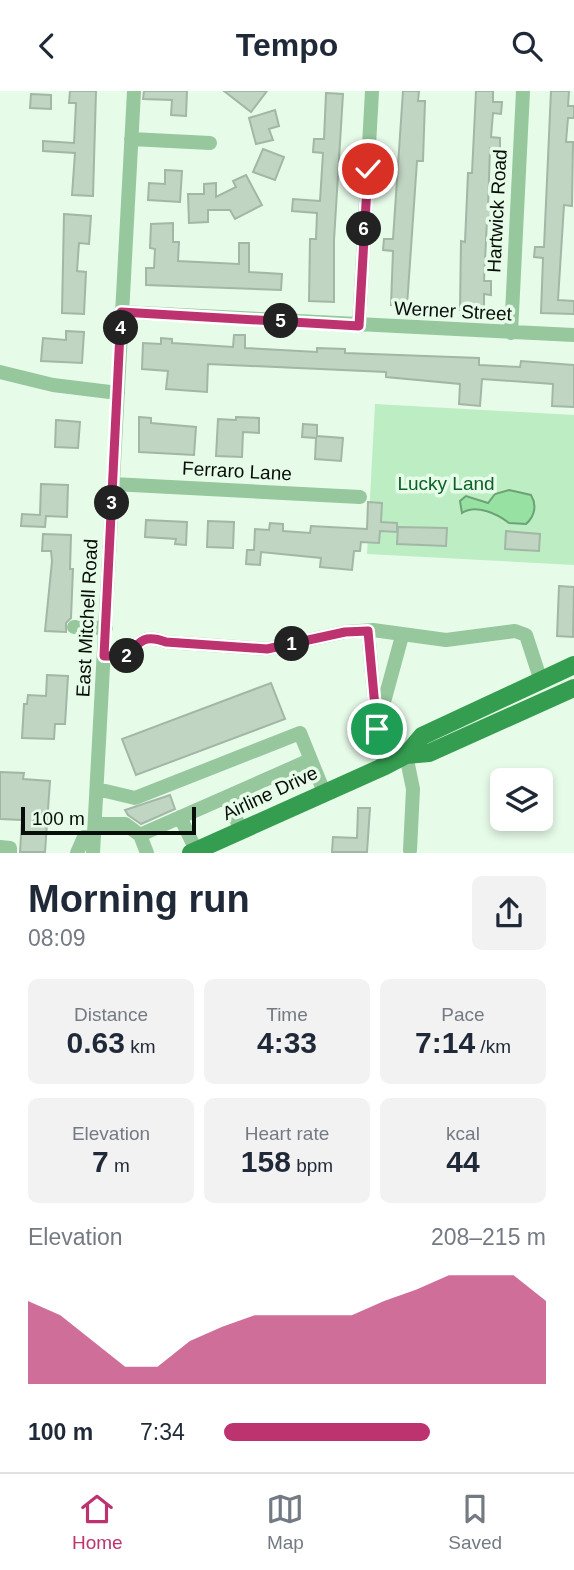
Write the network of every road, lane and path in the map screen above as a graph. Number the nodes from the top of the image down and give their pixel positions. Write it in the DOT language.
graph roads {
  1 [pos="134,91"];
  2 [pos="372,91"];
  3 [pos="523,91"];
  4 [pos="131,139"];
  5 [pos="210,143"];
  6 [pos="121,312"];
  7 [pos="359,326"];
  8 [pos="511,333"];
  9 [pos="574,335"];
  10 [pos="0,372"];
  11 [pos="118,393"];
  12 [pos="113,484"];
  13 [pos="360,497"];
  14 [pos="74,627"];
  15 [pos="106,628"];
  16 [pos="368,631"];
  17 [pos="402,636"];
  18 [pos="104,656"];
  19 [pos="574,665"];
  20 [pos="541,681"];
  21 [pos="574,688"];
  22 [pos="377,729"];
  23 [pos="406,755"];
  24 [pos="310,760"];
  25 [pos="385,766"];
  26 [pos="97,789"];
  27 [pos="324,792"];
  28 [pos="226,797"];
  29 [pos="180,817"];
  30 [pos="94,830"];
  31 [pos="241,830"];
  32 [pos="140,835"];
  33 [pos="0,847"];
  34 [pos="410,849"];
  35 [pos="194,851"];
  36 [pos="10,852"];
  37 [pos="77,852"];
  38 [pos="93,852"];
  39 [pos="147,852"];
  1 -- 4 [label="street, East Mitchell Road"];
  2 -- 7 [label="street"];
  3 -- 8 [label="street, Hartwick Road"];
  4 -- 5 [label="street"];
  4 -- 6 [label="street, East Mitchell Road"];
  6 -- 7 [label="street, Werner Street"];
  6 -- 11 [label="street, East Mitchell Road"];
  7 -- 8 [label="street, Werner Street"];
  8 -- 9 [label="street, Werner Street"];
  10 -- 11 [label="street"];
  11 -- 12 [label="street, East Mitchell Road"];
  12 -- 13 [label="street, Ferraro Lane"];
  12 -- 15 [label="street, East Mitchell Road"];
  14 -- 15 [label="street"];
  15 -- 18 [label="street, East Mitchell Road"];
  16 -- 17 [label="street"];
  16 -- 18 [label="street"];
  16 -- 22 [label="street"];
  17 -- 20 [label="street"];
  17 -- 22 [label="street"];
  18 -- 26 [label="street, East Mitchell Road"];
  19 -- 20 [label="main road, Airline Drive"];
  20 -- 23 [label="main road, Airline Drive"];
  21 -- 23 [label="main road, Airline Drive"];
  22 -- 25 [label="street"];
  23 -- 25 [label="main road, Airline Drive"];
  23 -- 34 [label="street"];
  24 -- 26 [label="street"];
  24 -- 27 [label="street"];
  24 -- 28 [label="street"];
  25 -- 27 [label="main road, Airline Drive"];
  26 -- 30 [label="street, East Mitchell Road"];
  27 -- 31 [label="main road, Airline Drive"];
  28 -- 29 [label="street"];
  28 -- 31 [label="street"];
  29 -- 32 [label="street"];
  29 -- 35 [label="street"];
  30 -- 32 [label="street"];
  30 -- 37 [label="street"];
  30 -- 38 [label="street, East Mitchell Road"];
  31 -- 35 [label="main road, Airline Drive"];
  32 -- 39 [label="street"];
  33 -- 36 [label="street"];
}
